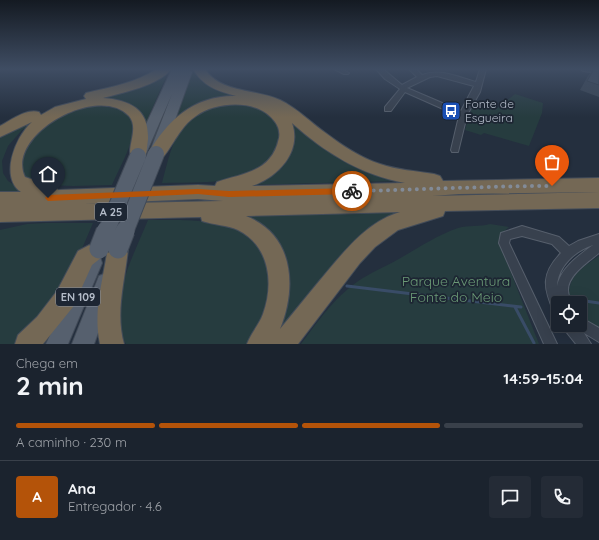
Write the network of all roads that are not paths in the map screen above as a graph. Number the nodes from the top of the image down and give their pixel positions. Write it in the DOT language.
graph roads {
  1 [pos="134,85"];
  2 [pos="170,85"];
  3 [pos="181,85"];
  4 [pos="215,85"];
  5 [pos="398,85"];
  6 [pos="409,85"];
  7 [pos="478,85"];
  8 [pos="402,88"];
  9 [pos="388,109"];
  10 [pos="463,115"];
  11 [pos="0,132"];
  12 [pos="455,150"];
  13 [pos="156,154"];
  14 [pos="138,156"];
  15 [pos="599,185"];
  16 [pos="459,187"];
  17 [pos="198,192"];
  18 [pos="63,197"];
  19 [pos="0,200"];
  20 [pos="599,200"];
  21 [pos="481,203"];
  22 [pos="181,211"];
  23 [pos="42,213"];
  24 [pos="0,214"];
  25 [pos="0,224"];
  26 [pos="599,239"];
  27 [pos="599,247"];
  28 [pos="109,249"];
  29 [pos="568,254"];
  30 [pos="554,296"];
  31 [pos="563,296"];
  32 [pos="587,328"];
  33 [pos="574,332"];
  34 [pos="599,336"];
  35 [pos="27,344"];
  36 [pos="57,344"];
  37 [pos="83,344"];
  38 [pos="112,344"];
  39 [pos="259,344"];
  40 [pos="284,344"];
  41 [pos="551,344"];
  42 [pos="585,344"];
  1 -- 11 [label="highway"];
  2 -- 14 [label="main road, EN 109"];
  3 -- 13 [label="main road, EN 109"];
  4 -- 16 [label="highway"];
  5 -- 8 [label="street"];
  6 -- 8 [label="street"];
  7 -- 10 [label="street"];
  8 -- 9 [label="street"];
  8 -- 10 [label="street"];
  10 -- 12 [label="street"];
  13 -- 17 [label="highway"];
  13 -- 28 [label="main road, EN 109, bridge"];
  14 -- 18 [label="highway"];
  14 -- 28 [label="main road, EN 109, bridge"];
  15 -- 16 [label="highway, A 25"];
  16 -- 17 [label="highway, A 25"];
  17 -- 18 [label="highway, A 25"];
  18 -- 19 [label="highway, A 25"];
  20 -- 21 [label="highway, A 25"];
  21 -- 22 [label="highway, A 25"];
  21 -- 40 [label="highway"];
  22 -- 23 [label="highway, A 25"];
  22 -- 39 [label="highway"];
  23 -- 24 [label="highway, A 25"];
  23 -- 25 [label="highway"];
  26 -- 29 [label="street"];
  27 -- 31 [label="street"];
  28 -- 35 [label="highway"];
  28 -- 36 [label="main road, EN 109"];
  28 -- 37 [label="main road, EN 109"];
  28 -- 38 [label="highway"];
  29 -- 30 [label="street"];
  29 -- 41 [label="street"];
  32 -- 34 [label="street"];
  33 -- 42 [label="street"];
}
